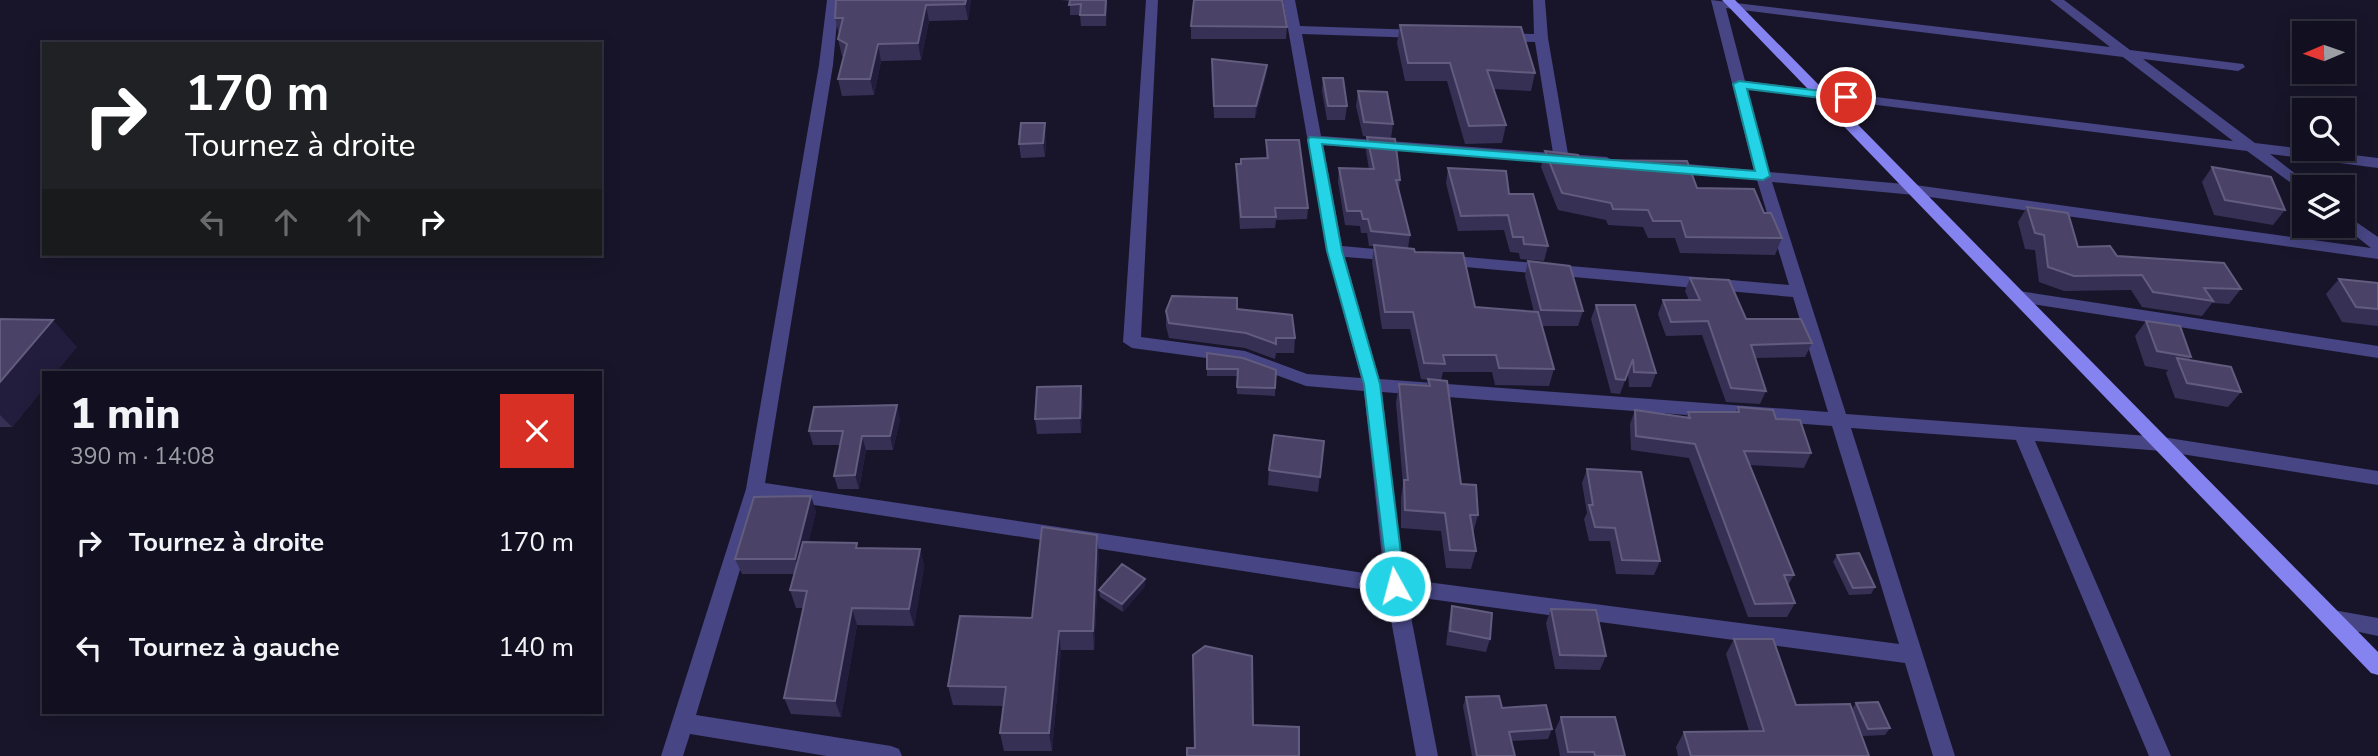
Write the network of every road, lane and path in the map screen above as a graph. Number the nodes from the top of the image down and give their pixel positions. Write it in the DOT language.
graph roads {
  1 [pos="833,0"];
  2 [pos="1152,0"];
  3 [pos="1289,0"];
  4 [pos="1539,0"];
  5 [pos="2056,0"];
  6 [pos="1723,2"];
  7 [pos="1294,30"];
  8 [pos="1432,34"];
  9 [pos="1486,36"];
  10 [pos="1541,38"];
  11 [pos="2128,53"];
  12 [pos="2238,67"];
  13 [pos="1739,84"];
  14 [pos="1819,94"];
  15 [pos="1315,140"];
  16 [pos="2253,148"];
  17 [pos="1561,158"];
  18 [pos="2378,163"];
  19 [pos="1629,164"];
  20 [pos="1656,166"];
  21 [pos="1763,176"];
  22 [pos="2292,178"];
  23 [pos="1915,190"];
  24 [pos="2355,227"];
  25 [pos="2378,244"];
  26 [pos="1335,251"];
  27 [pos="2378,254"];
  28 [pos="1800,292"];
  29 [pos="2019,297"];
  30 [pos="2378,352"];
  31 [pos="1372,384"];
  32 [pos="1840,421"];
  33 [pos="2022,433"];
  34 [pos="2162,444"];
  35 [pos="2378,478"];
  36 [pos="755,489"];
  37 [pos="1395,586"];
  38 [pos="2333,619"];
  39 [pos="2378,627"];
  40 [pos="1912,655"];
  41 [pos="2378,666"];
  42 [pos="683,723"];
  43 [pos="672,756"];
  44 [pos="891,756"];
  45 [pos="1427,756"];
  46 [pos="1944,756"];
  47 [pos="2160,756"];
  1 -- 36 [label="street"];
  2 -- 31 [label="street"];
  3 -- 7 [label="street"];
  4 -- 10 [label="street"];
  5 -- 11 [label="street"];
  6 -- 11 [label="street"];
  6 -- 13 [label="street"];
  6 -- 14 [label="street"];
  7 -- 8 [label="street"];
  7 -- 15 [label="street"];
  9 -- 10 [label="street"];
  10 -- 17 [label="street"];
  11 -- 12 [label="street"];
  11 -- 16 [label="street"];
  13 -- 14 [label="street"];
  13 -- 21 [label="street"];
  14 -- 16 [label="street"];
  14 -- 23 [label="street"];
  15 -- 17 [label="street"];
  15 -- 26 [label="street"];
  16 -- 18 [label="street"];
  16 -- 22 [label="street"];
  17 -- 19 [label="street"];
  20 -- 21 [label="street"];
  21 -- 23 [label="street"];
  21 -- 28 [label="street"];
  23 -- 27 [label="street"];
  23 -- 29 [label="street"];
  24 -- 25 [label="street"];
  26 -- 28 [label="street"];
  26 -- 31 [label="street"];
  28 -- 32 [label="street"];
  29 -- 30 [label="street"];
  29 -- 34 [label="street"];
  31 -- 32 [label="street"];
  31 -- 37 [label="street"];
  32 -- 33 [label="street"];
  32 -- 40 [label="street"];
  33 -- 34 [label="street"];
  33 -- 47 [label="street"];
  34 -- 35 [label="street"];
  34 -- 38 [label="street"];
  36 -- 37 [label="street"];
  36 -- 42 [label="street"];
  37 -- 40 [label="street"];
  37 -- 45 [label="street"];
  38 -- 39 [label="street"];
  38 -- 41 [label="street"];
  40 -- 46 [label="street"];
  42 -- 43 [label="street"];
  42 -- 44 [label="street"];
}
